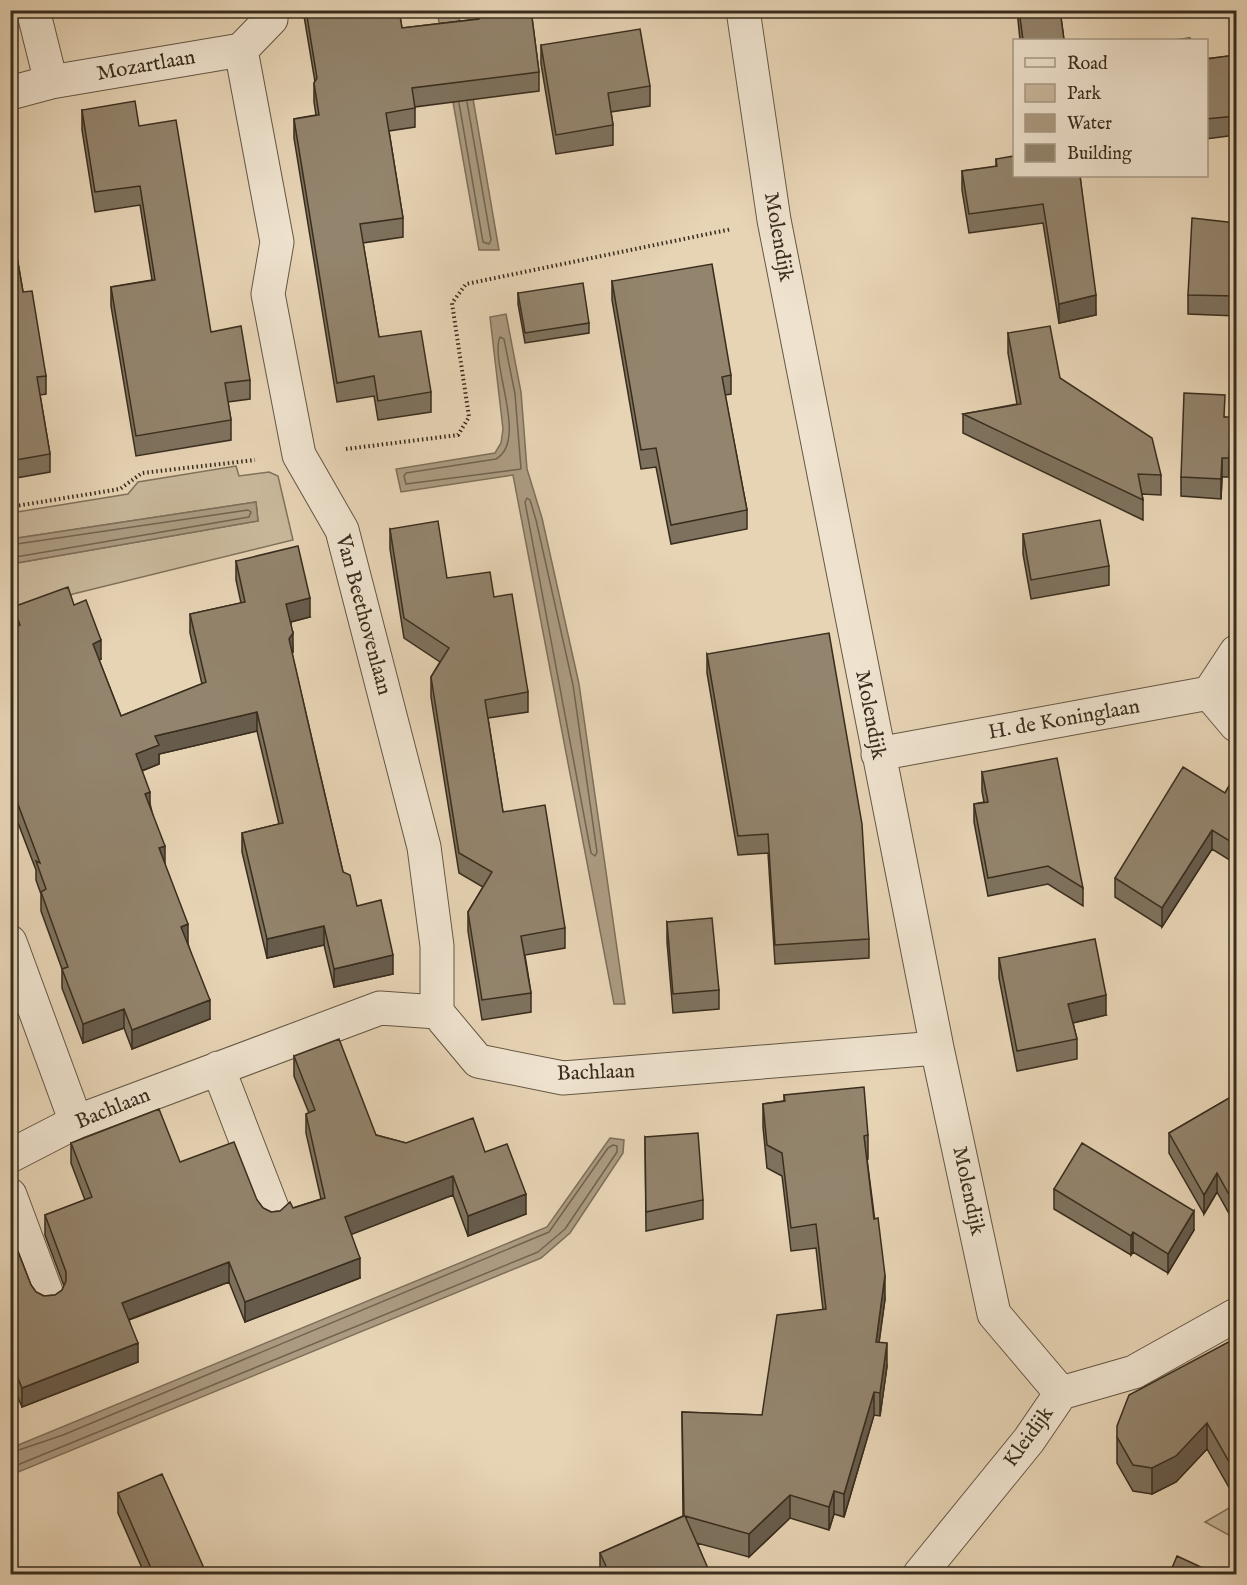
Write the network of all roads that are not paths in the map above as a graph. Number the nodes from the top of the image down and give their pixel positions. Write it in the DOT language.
graph roads {
  1 [pos="33,10"];
  2 [pos="270,10"];
  3 [pos="743,10"];
  4 [pos="241,50"];
  5 [pos="51,82"];
  6 [pos="10,93"];
  7 [pos="1236,652"];
  8 [pos="1209,693"];
  9 [pos="1236,725"];
  10 [pos="878,754"];
  11 [pos="10,942"];
  12 [pos="437,1012"];
  13 [pos="937,1048"];
  14 [pos="218,1068"];
  15 [pos="76,1122"];
  16 [pos="10,1156"];
  17 [pos="10,1195"];
  18 [pos="274,1213"];
  19 [pos="48,1298"];
  20 [pos="1236,1315"];
  21 [pos="1061,1393"];
  22 [pos="920,1575"];
  1 -- 5 [label="street"];
  2 -- 4 [label="street"];
  3 -- 10 [label="street, Molendijk"];
  4 -- 5 [label="street, Mozartlaan"];
  4 -- 12 [label="street, Van Beethovenlaan"];
  5 -- 6 [label="street, Mozartlaan"];
  7 -- 8 [label="street"];
  8 -- 9 [label="street"];
  8 -- 10 [label="street, H. de Koninglaan"];
  10 -- 13 [label="street, Molendijk"];
  11 -- 15 [label="street"];
  12 -- 13 [label="street, Bachlaan"];
  12 -- 14 [label="street, Bachlaan"];
  13 -- 21 [label="street, Molendijk"];
  14 -- 15 [label="street, Bachlaan"];
  14 -- 18 [label="street"];
  15 -- 16 [label="street, Bachlaan"];
  17 -- 19 [label="street"];
  20 -- 21 [label="street, Kleidijk"];
  21 -- 22 [label="street, Kleidijk"];
}
